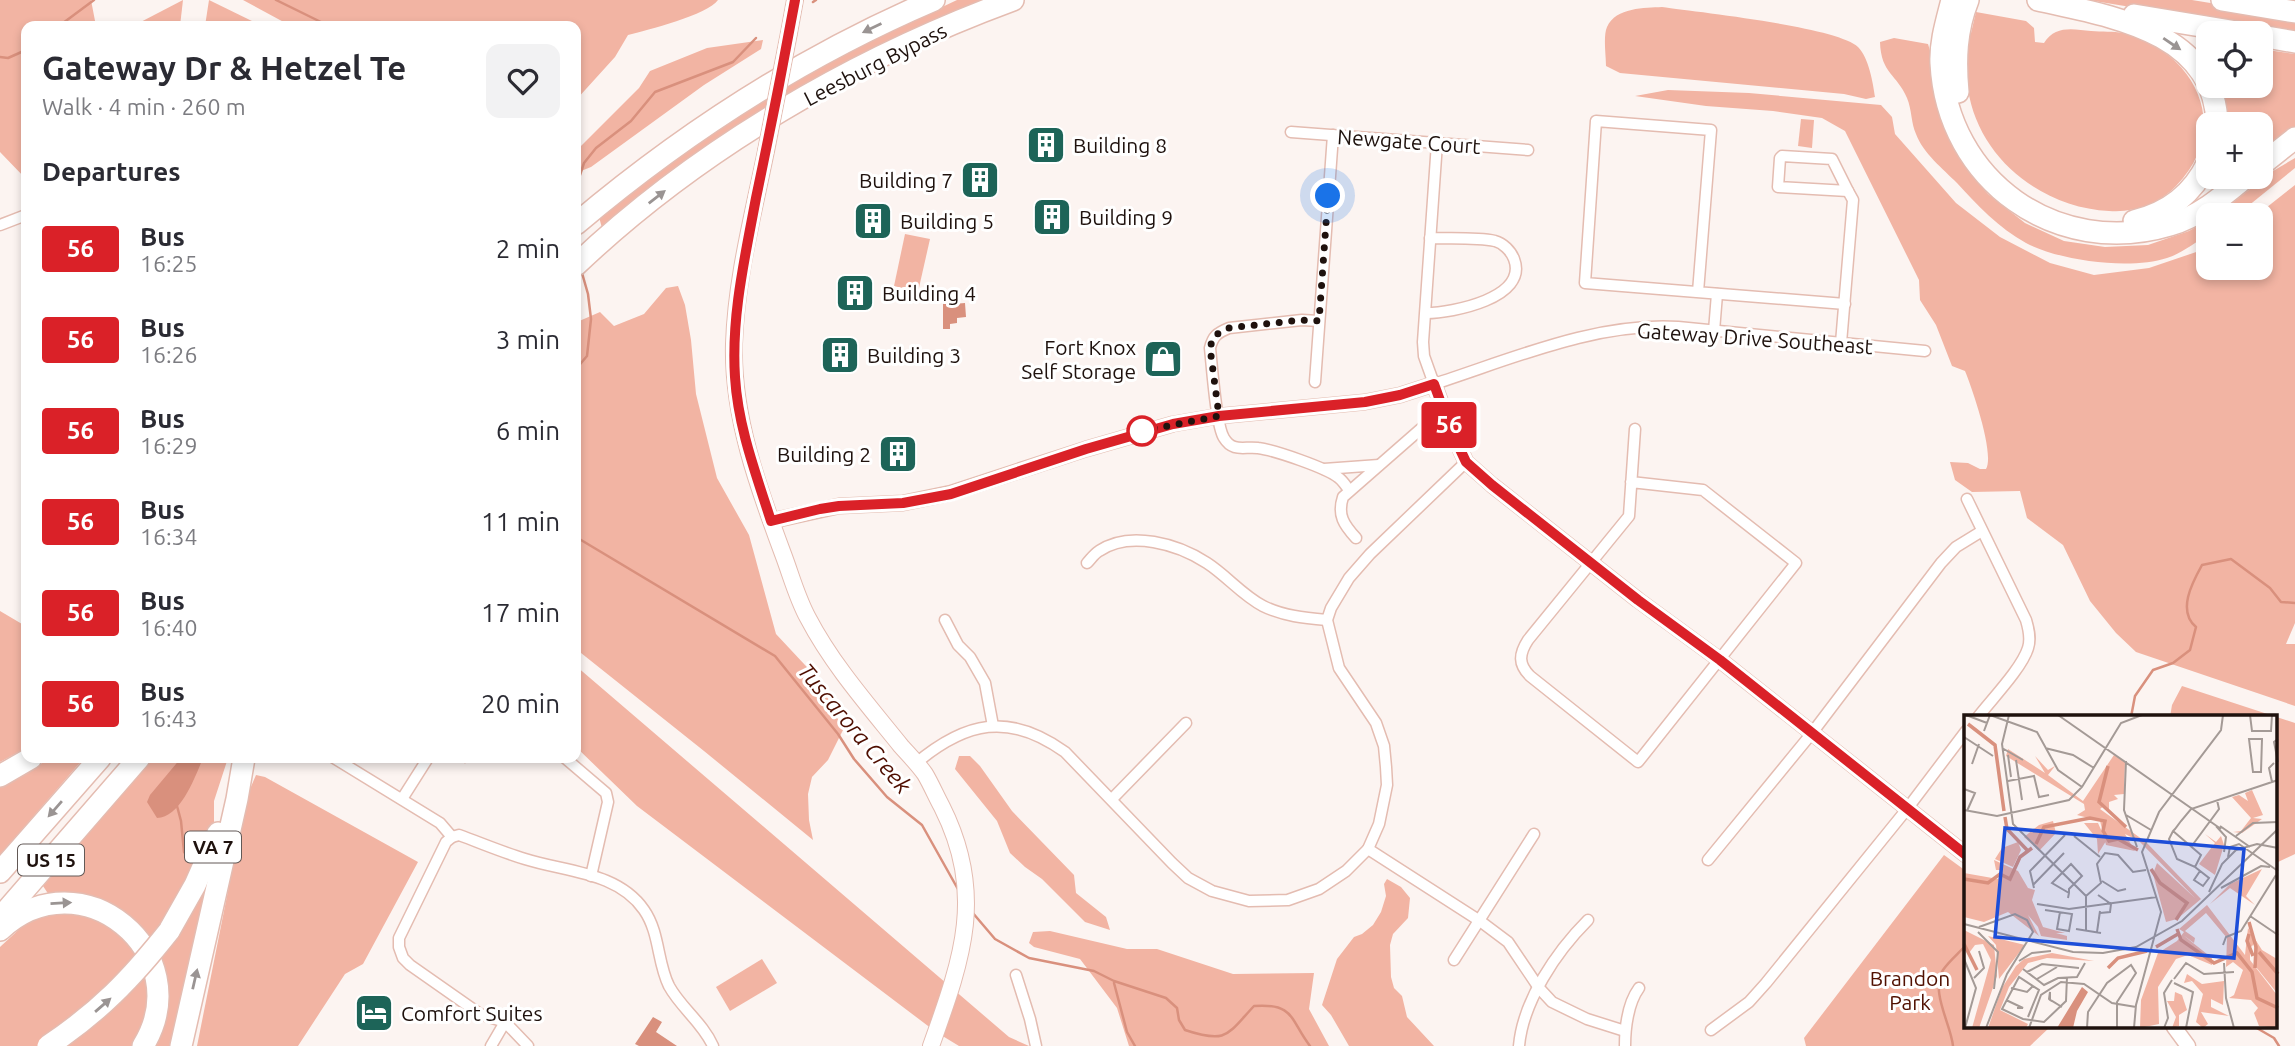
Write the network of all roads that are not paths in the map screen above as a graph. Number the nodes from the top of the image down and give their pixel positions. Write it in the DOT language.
graph roads {
  1 [pos="795,0"];
  2 [pos="934,0"];
  3 [pos="1013,0"];
  4 [pos="1968,0"];
  5 [pos="2040,0"];
  6 [pos="2222,0"];
  7 [pos="2295,12"];
  8 [pos="1953,14"];
  9 [pos="2196,25"];
  10 [pos="2273,38"];
  11 [pos="2295,42"];
  12 [pos="2216,112"];
  13 [pos="1290,132"];
  14 [pos="1333,135"];
  15 [pos="2295,138"];
  16 [pos="1437,142"];
  17 [pos="1528,150"];
  18 [pos="2273,155"];
  19 [pos="2196,181"];
  20 [pos="2231,189"];
  21 [pos="1848,191"];
  22 [pos="21,217"];
  23 [pos="584,217"];
  24 [pos="0,225"];
  25 [pos="1430,238"];
  26 [pos="581,261"];
  27 [pos="1698,292"];
  28 [pos="1717,294"];
  29 [pos="1845,304"];
  30 [pos="1426,313"];
  31 [pos="1319,321"];
  32 [pos="1714,331"];
  33 [pos="1841,343"];
  34 [pos="1925,351"];
  35 [pos="1315,382"];
  36 [pos="1434,384"];
  37 [pos="1219,416"];
  38 [pos="1423,427"];
  39 [pos="1635,429"];
  40 [pos="1466,462"];
  41 [pos="1379,464"];
  42 [pos="1324,469"];
  43 [pos="1632,482"];
  44 [pos="1349,490"];
  45 [pos="1966,499"];
  46 [pos="771,521"];
  47 [pos="1982,531"];
  48 [pos="1356,538"];
  49 [pos="1087,563"];
  50 [pos="1590,563"];
  51 [pos="946,620"];
  52 [pos="1327,620"];
  53 [pos="1720,660"];
  54 [pos="1980,715"];
  55 [pos="1186,723"];
  56 [pos="993,726"];
  57 [pos="1812,733"];
  58 [pos="1964,735"];
  59 [pos="22,763"];
  60 [pos="96,763"];
  61 [pos="135,763"];
  62 [pos="242,763"];
  63 [pos="243,763"];
  64 [pos="342,763"];
  65 [pos="425,763"];
  66 [pos="571,763"];
  67 [pos="915,764"];
  68 [pos="0,776"];
  69 [pos="402,799"];
  70 [pos="1112,799"];
  71 [pos="1907,809"];
  72 [pos="1534,834"];
  73 [pos="452,837"];
  74 [pos="1368,849"];
  75 [pos="1964,853"];
  76 [pos="1708,860"];
  77 [pos="0,872"];
  78 [pos="591,876"];
  79 [pos="0,918"];
  80 [pos="1588,920"];
  81 [pos="1480,921"];
  82 [pos="0,930"];
  83 [pos="1454,960"];
  84 [pos="1016,975"];
  85 [pos="1539,988"];
  86 [pos="1639,988"];
  87 [pos="505,1022"];
  88 [pos="2175,1028"];
  89 [pos="1711,1030"];
  90 [pos="1625,1031"];
  91 [pos="933,1039"];
  92 [pos="48,1046"];
  93 [pos="143,1046"];
  94 [pos="181,1046"];
  95 [pos="491,1046"];
  96 [pos="528,1046"];
  97 [pos="713,1046"];
  98 [pos="1036,1046"];
  99 [pos="1519,1046"];
  100 [pos="1625,1046"];
  101 [pos="2188,1046"];
  1 -- 46 [label="main road, bridge"];
  2 -- 23 [label="highway, Leesburg Bypass, one-way"];
  26 -- 3 [label="highway, Leesburg Bypass, one-way"];
  4 -- 8 [label="highway"];
  5 -- 9 [label="highway"];
  5 -- 12 [label="highway, one-way"];
  6 -- 7 [label="highway"];
  8 -- 19 [label="highway"];
  8 -- 20 [label="highway"];
  10 -- 11 [label="highway"];
  13 -- 14 [label="street, Newgate Court"];
  14 -- 16 [label="street, Newgate Court"];
  14 -- 31 [label="street"];
  15 -- 18 [label="highway"];
  16 -- 17 [label="street, Newgate Court"];
  16 -- 25 [label="street"];
  21 -- 21 [label="street"];
  21 -- 29 [label="street"];
  22 -- 24 [label="street"];
  25 -- 30 [label="street"];
  25 -- 30 [label="street"];
  27 -- 27 [label="street"];
  27 -- 28 [label="street"];
  28 -- 29 [label="street"];
  28 -- 32 [label="street"];
  29 -- 33 [label="street"];
  30 -- 36 [label="street"];
  31 -- 35 [label="street"];
  31 -- 37 [label="street"];
  32 -- 33 [label="street, Gateway Drive Southeast"];
  32 -- 36 [label="street, Gateway Drive Southeast"];
  33 -- 34 [label="street, Gateway Drive Southeast"];
  36 -- 37 [label="street, Gateway Drive Southeast"];
  36 -- 40 [label="street"];
  37 -- 42 [label="street"];
  37 -- 46 [label="street, Gateway Drive Southeast"];
  38 -- 41 [label="street"];
  39 -- 43 [label="street"];
  40 -- 50 [label="street"];
  40 -- 52 [label="street"];
  41 -- 42 [label="street"];
  41 -- 44 [label="street"];
  42 -- 44 [label="street"];
  43 -- 50 [label="street"];
  43 -- 53 [label="street"];
  44 -- 48 [label="street"];
  45 -- 47 [label="street"];
  46 -- 67 [label="main road"];
  47 -- 54 [label="street"];
  47 -- 57 [label="street"];
  49 -- 52 [label="street"];
  50 -- 53 [label="street"];
  50 -- 53 [label="street"];
  51 -- 56 [label="street"];
  52 -- 74 [label="street"];
  53 -- 57 [label="street"];
  55 -- 70 [label="street"];
  56 -- 67 [label="street"];
  56 -- 70 [label="street"];
  57 -- 71 [label="street"];
  57 -- 76 [label="street"];
  58 -- 71 [label="street"];
  59 -- 68 [label="highway"];
  60 -- 77 [label="highway, US 15, one-way"];
  61 -- 79 [label="highway, US 15"];
  92 -- 62 [label="highway, VA 7, one-way, bridge"];
  94 -- 63 [label="highway, one-way"];
  64 -- 69 [label="street"];
  65 -- 69 [label="street"];
  66 -- 78 [label="street"];
  67 -- 91 [label="main road"];
  69 -- 73 [label="street"];
  70 -- 74 [label="street"];
  71 -- 75 [label="street"];
  71 -- 89 [label="street"];
  72 -- 81 [label="street"];
  73 -- 78 [label="street"];
  73 -- 87 [label="street"];
  74 -- 81 [label="street"];
  78 -- 97 [label="street"];
  80 -- 85 [label="street"];
  81 -- 83 [label="street"];
  81 -- 85 [label="street"];
  82 -- 93 [label="highway, one-way"];
  84 -- 98 [label="street"];
  85 -- 90 [label="street"];
  85 -- 99 [label="street"];
  86 -- 90 [label="street"];
  87 -- 95 [label="street"];
  87 -- 96 [label="street"];
  88 -- 101 [label="street"];
  90 -- 100 [label="street"];
}
